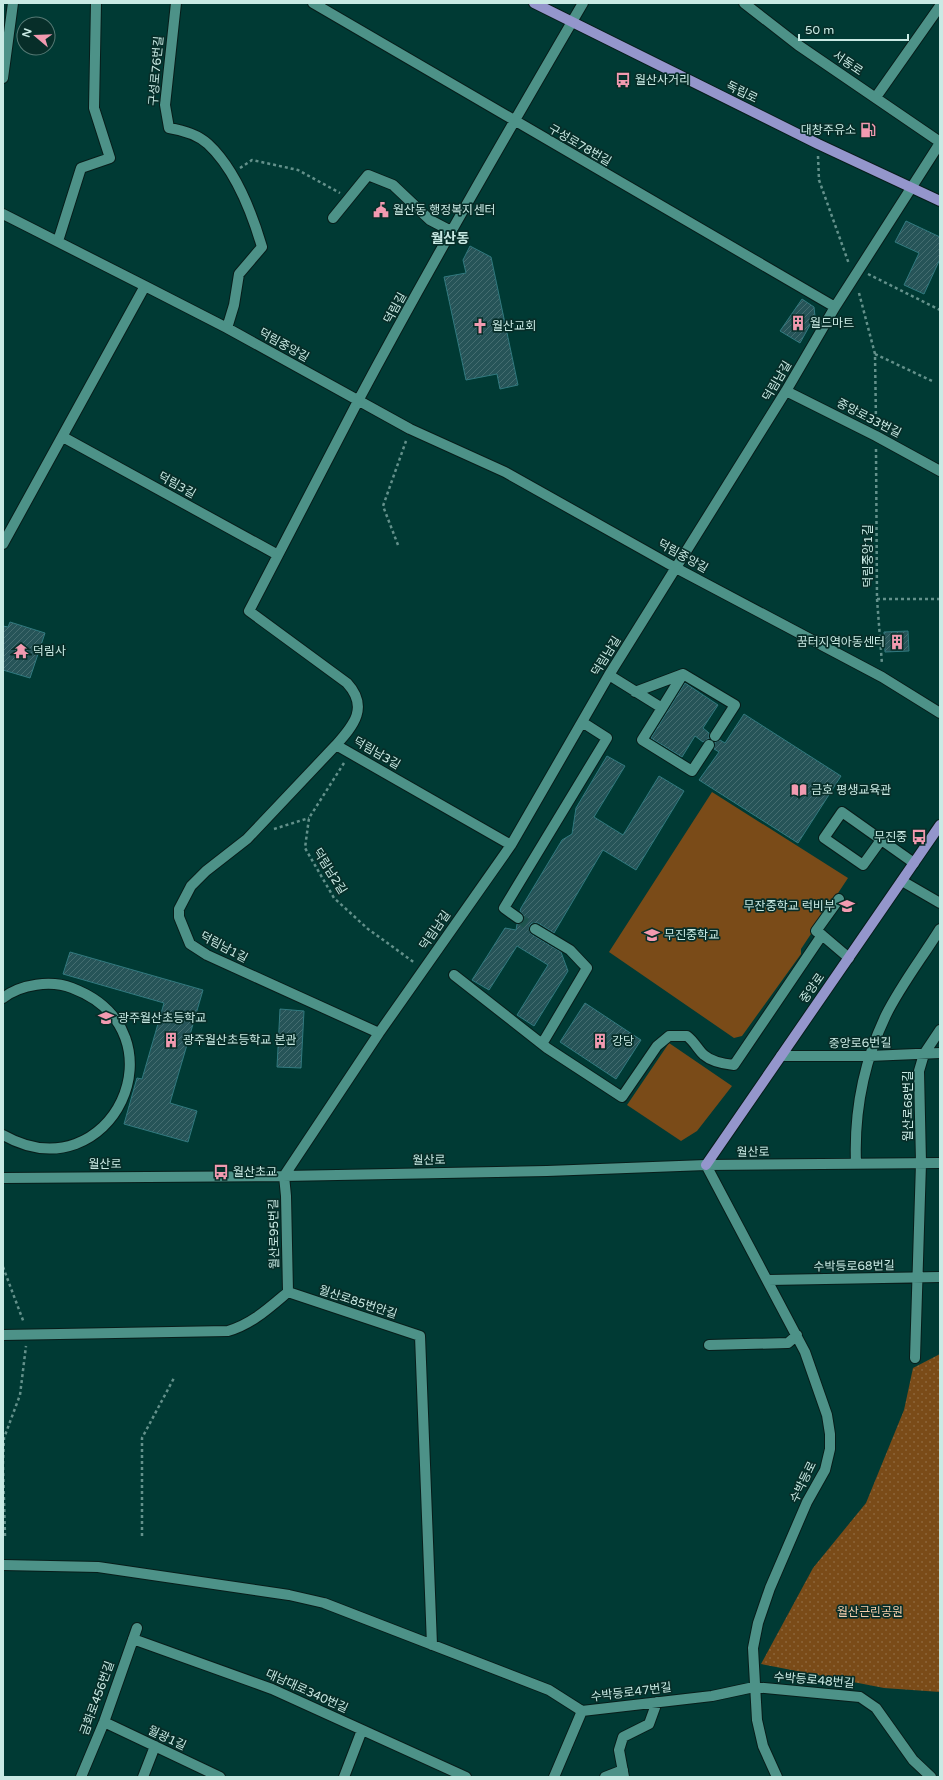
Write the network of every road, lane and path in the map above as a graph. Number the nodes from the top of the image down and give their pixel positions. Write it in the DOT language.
graph roads {
  1 [pos="14,3"];
  2 [pos="96,3"];
  3 [pos="176,3"];
  4 [pos="313,3"];
  5 [pos="534,3"];
  6 [pos="583,3"];
  7 [pos="744,3"];
  8 [pos="940,6"];
  9 [pos="572,22"];
  10 [pos="3,78"];
  11 [pos="876,97"];
  12 [pos="514,121"];
  13 [pos="940,142"];
  14 [pos="232,174"];
  15 [pos="911,188"];
  16 [pos="349,199"];
  17 [pos="940,201"];
  18 [pos="3,214"];
  19 [pos="333,218"];
  20 [pos="451,231"];
  21 [pos="58,241"];
  22 [pos="859,270"];
  23 [pos="145,286"];
  24 [pos="835,308"];
  25 [pos="940,310"];
  26 [pos="227,328"];
  27 [pos="875,354"];
  28 [pos="932,381"];
  29 [pos="786,391"];
  30 [pos="358,400"];
  31 [pos="410,429"];
  32 [pos="876,436"];
  33 [pos="63,437"];
  34 [pos="940,471"];
  35 [pos="3,544"];
  36 [pos="398,545"];
  37 [pos="278,555"];
  38 [pos="676,568"];
  39 [pos="877,599"];
  40 [pos="940,599"];
  41 [pos="249,611"];
  42 [pos="683,674"];
  43 [pos="609,675"];
  44 [pos="882,677"];
  45 [pos="635,692"];
  46 [pos="662,708"];
  47 [pos="940,713"];
  48 [pos="582,722"];
  49 [pos="715,736"];
  50 [pos="336,745"];
  51 [pos="708,745"];
  52 [pos="350,753"];
  53 [pos="309,818"];
  54 [pos="940,825"];
  55 [pos="267,832"];
  56 [pos="881,840"];
  57 [pos="511,845"];
  58 [pos="914,863"];
  59 [pos="902,881"];
  60 [pos="839,899"];
  61 [pos="940,903"];
  62 [pos="518,918"];
  63 [pos="535,929"];
  64 [pos="940,929"];
  65 [pos="822,935"];
  66 [pos="849,958"];
  67 [pos="424,969"];
  68 [pos="454,975"];
  69 [pos="3,998"];
  70 [pos="940,1030"];
  71 [pos="379,1033"];
  72 [pos="542,1044"];
  73 [pos="940,1053"];
  74 [pos="924,1054"];
  75 [pos="781,1056"];
  76 [pos="869,1056"];
  77 [pos="3,1135"];
  78 [pos="856,1163"];
  79 [pos="921,1163"];
  80 [pos="940,1163"];
  81 [pos="706,1165"];
  82 [pos="284,1176"];
  83 [pos="3,1178"];
  84 [pos="3,1268"];
  85 [pos="940,1277"];
  86 [pos="918,1278"];
  87 [pos="768,1280"];
  88 [pos="288,1292"];
  89 [pos="3,1335"];
  90 [pos="26,1335"];
  91 [pos="797,1335"];
  92 [pos="709,1345"];
  93 [pos="915,1358"];
  94 [pos="174,1378"];
  95 [pos="5,1536"];
  96 [pos="142,1536"];
  97 [pos="3,1565"];
  98 [pos="137,1628"];
  99 [pos="133,1639"];
  100 [pos="432,1645"];
  101 [pos="754,1687"];
  102 [pos="657,1702"];
  103 [pos="582,1711"];
  104 [pos="104,1722"];
  105 [pos="362,1730"];
  106 [pos="155,1746"];
  107 [pos="624,1774"];
  108 [pos="214,1776"];
  109 [pos="81,1777"];
  110 [pos="143,1777"];
  111 [pos="344,1777"];
  112 [pos="466,1777"];
  113 [pos="554,1777"];
  114 [pos="605,1777"];
  115 [pos="777,1777"];
  116 [pos="931,1777"];
  1 -- 10 [label="street"];
  2 -- 21 [label="street"];
  3 -- 14 [label="street, 구성로76번길"];
  4 -- 12 [label="street, 구성로78번길"];
  5 -- 9 [label="main road, 독립로"];
  6 -- 9 [label="street, 덕림길"];
  7 -- 11 [label="street, 서동로"];
  8 -- 11 [label="street"];
  9 -- 12 [label="street, 덕림길"];
  9 -- 15 [label="main road, 독립로"];
  11 -- 13 [label="street, 서동로"];
  12 -- 20 [label="street, 덕림길"];
  12 -- 24 [label="street, 구성로78번길"];
  13 -- 15 [label="street, 덕림남길"];
  14 -- 16 [label="path"];
  14 -- 26 [label="street, 구성로76번길"];
  15 -- 17 [label="main road, 독립로"];
  15 -- 22 [label="street, 덕림남길"];
  16 -- 19 [label="street"];
  16 -- 20 [label="street"];
  18 -- 21 [label="street, 덕림중앙길"];
  20 -- 30 [label="street, 덕림길"];
  21 -- 23 [label="street, 덕림중앙길"];
  22 -- 24 [label="street, 덕림남길"];
  22 -- 25 [label="path"];
  23 -- 26 [label="street, 덕림중앙길"];
  23 -- 33 [label="street"];
  24 -- 29 [label="street, 덕림남길"];
  26 -- 30 [label="street, 덕림중앙길"];
  27 -- 28 [label="path"];
  29 -- 32 [label="street, 중앙로33번길"];
  29 -- 38 [label="street, 덕림남길"];
  30 -- 31 [label="street, 덕림중앙길"];
  30 -- 37 [label="street, 덕림길"];
  31 -- 36 [label="path"];
  31 -- 38 [label="street, 덕림중앙길"];
  32 -- 34 [label="street, 중앙로33번길"];
  32 -- 39 [label="path, 덕림중앙1길"];
  33 -- 35 [label="street"];
  33 -- 37 [label="street, 덕림3길"];
  37 -- 41 [label="street, 덕림길"];
  38 -- 43 [label="street, 덕림남길"];
  38 -- 44 [label="street, 덕림중앙길"];
  39 -- 40 [label="path"];
  39 -- 44 [label="path, 덕림중앙1길"];
  41 -- 50 [label="street, 덕림남3길"];
  42 -- 45 [label="street"];
  42 -- 46 [label="street"];
  42 -- 49 [label="street"];
  43 -- 45 [label="street"];
  43 -- 48 [label="street, 덕림남길"];
  44 -- 47 [label="street, 덕림중앙길"];
  45 -- 46 [label="street"];
  46 -- 51 [label="street"];
  48 -- 57 [label="street, 덕림남길"];
  48 -- 62 [label="street"];
  50 -- 52 [label="street, 덕림남3길"];
  50 -- 71 [label="street, 덕림남1길"];
  52 -- 53 [label="path, 덕림남2길"];
  52 -- 57 [label="street, 덕림남3길"];
  53 -- 55 [label="path"];
  53 -- 67 [label="path, 덕림남2길"];
  54 -- 58 [label="main road, 중앙로"];
  56 -- 56 [label="street"];
  56 -- 58 [label="street"];
  57 -- 67 [label="street, 덕림남길"];
  58 -- 59 [label="main road, 중앙로"];
  59 -- 61 [label="street"];
  59 -- 66 [label="main road, 중앙로"];
  60 -- 65 [label="street"];
  63 -- 72 [label="street"];
  64 -- 76 [label="street"];
  65 -- 66 [label="street"];
  65 -- 72 [label="street"];
  66 -- 75 [label="main road, 중앙로"];
  67 -- 71 [label="street, 덕림남길"];
  68 -- 72 [label="street"];
  69 -- 77 [label="street"];
  70 -- 74 [label="street, 월산로68번길"];
  71 -- 82 [label="street, 덕림남길"];
  73 -- 74 [label="street, 중앙로6번길"];
  74 -- 76 [label="street, 중앙로6번길"];
  74 -- 79 [label="street, 월산로68번길"];
  75 -- 76 [label="street, 중앙로6번길"];
  75 -- 81 [label="main road, 중앙로"];
  76 -- 78 [label="street"];
  78 -- 79 [label="street, 월산로"];
  78 -- 81 [label="street, 월산로"];
  79 -- 80 [label="street, 월산로"];
  79 -- 86 [label="street, 월산로68번길"];
  81 -- 82 [label="street, 월산로"];
  81 -- 87 [label="street, 수박등로"];
  82 -- 83 [label="street, 월산로"];
  82 -- 88 [label="street, 월산로95번길"];
  84 -- 90 [label="path"];
  85 -- 86 [label="street, 수박등로68번길"];
  86 -- 87 [label="street, 수박등로68번길"];
  86 -- 93 [label="street, 월산로68번길"];
  87 -- 91 [label="street, 수박등로"];
  88 -- 90 [label="street"];
  88 -- 100 [label="street, 월산로85번안길"];
  89 -- 90 [label="street"];
  90 -- 95 [label="path"];
  91 -- 92 [label="street"];
  91 -- 101 [label="street, 수박등로"];
  94 -- 96 [label="path"];
  97 -- 100 [label="street"];
  98 -- 99 [label="street, 금화로456번길"];
  99 -- 104 [label="street, 금화로456번길"];
  99 -- 105 [label="street, 대남대로340번길"];
  100 -- 103 [label="street"];
  101 -- 102 [label="street, 수박등로47번길"];
  101 -- 115 [label="street, 수박등로"];
  101 -- 116 [label="street, 수박등로48번길"];
  102 -- 103 [label="street, 수박등로47번길"];
  102 -- 107 [label="street"];
  103 -- 113 [label="street, 수박등로47번길"];
  104 -- 106 [label="street, 월광1길"];
  104 -- 109 [label="street, 금화로456번길"];
  105 -- 111 [label="street"];
  105 -- 112 [label="street, 대남대로340번길"];
  106 -- 108 [label="street, 월광1길"];
  106 -- 110 [label="street"];
  107 -- 114 [label="street"];
}
